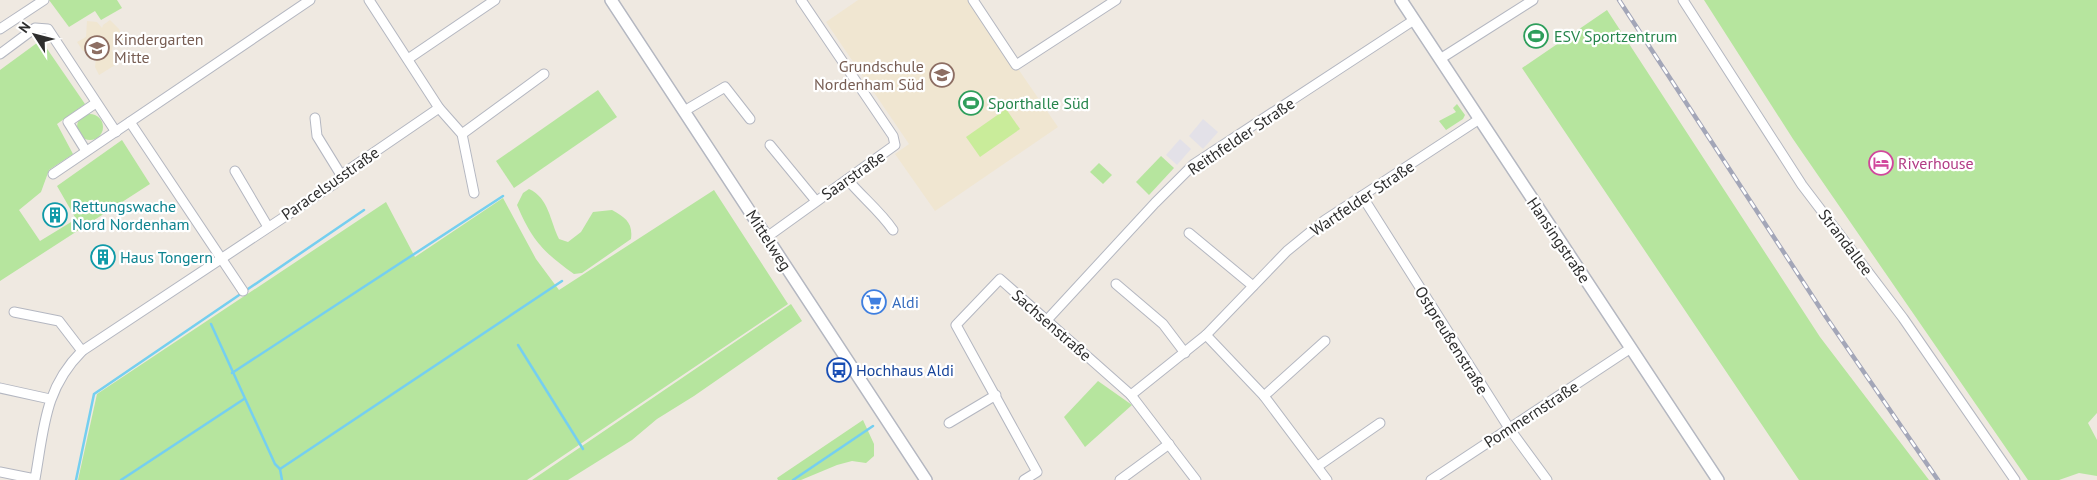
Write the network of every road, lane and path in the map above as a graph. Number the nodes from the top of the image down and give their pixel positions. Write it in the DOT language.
graph roads {
  1 [pos="44,0"];
  2 [pos="310,0"];
  3 [pos="369,0"];
  4 [pos="495,0"];
  5 [pos="612,0"];
  6 [pos="801,0"];
  7 [pos="973,0"];
  8 [pos="1116,0"];
  9 [pos="1401,0"];
  10 [pos="1533,0"];
  11 [pos="1683,0"];
  12 [pos="1414,20"];
  13 [pos="0,29"];
  14 [pos="0,54"];
  15 [pos="408,59"];
  16 [pos="1440,59"];
  17 [pos="544,74"];
  18 [pos="96,103"];
  19 [pos="439,108"];
  20 [pos="686,110"];
  21 [pos="315,118"];
  22 [pos="750,120"];
  23 [pos="1478,120"];
  24 [pos="130,122"];
  25 [pos="116,132"];
  26 [pos="462,134"];
  27 [pos="770,145"];
  28 [pos="86,151"];
  29 [pos="235,171"];
  30 [pos="53,174"];
  31 [pos="341,175"];
  32 [pos="848,180"];
  33 [pos="474,193"];
  34 [pos="1362,196"];
  35 [pos="816,202"];
  36 [pos="268,227"];
  37 [pos="893,230"];
  38 [pos="1190,233"];
  39 [pos="766,237"];
  40 [pos="222,260"];
  41 [pos="1116,284"];
  42 [pos="1253,286"];
  43 [pos="243,291"];
  44 [pos="14,312"];
  45 [pos="1047,320"];
  46 [pos="1206,335"];
  47 [pos="1325,342"];
  48 [pos="1631,348"];
  49 [pos="82,351"];
  50 [pos="1185,354"];
  51 [pos="0,388"];
  52 [pos="996,395"];
  53 [pos="1131,395"];
  54 [pos="1264,396"];
  55 [pos="50,398"];
  56 [pos="949,423"];
  57 [pos="1380,424"];
  58 [pos="1508,428"];
  59 [pos="1169,444"];
  60 [pos="1318,466"];
  61 [pos="0,472"];
  62 [pos="926,480"];
  63 [pos="1024,480"];
  64 [pos="1120,480"];
  65 [pos="1196,480"];
  66 [pos="1327,480"];
  67 [pos="1431,480"];
  68 [pos="1547,480"];
  69 [pos="1718,480"];
  70 [pos="2015,480"];
  1 -- 13 [label="street"];
  2 -- 24 [label="street"];
  3 -- 15 [label="street"];
  4 -- 15 [label="street"];
  5 -- 20 [label="street, Mittelweg"];
  6 -- 32 [label="street, Saarstraße"];
  7 -- 8 [label="street"];
  9 -- 12 [label="street, Hansingstraße"];
  10 -- 16 [label="street"];
  11 -- 70 [label="street, Strandallee"];
  12 -- 16 [label="street, Hansingstraße"];
  12 -- 45 [label="street, Reithfelder Straße"];
  14 -- 18 [label="street"];
  15 -- 19 [label="street"];
  16 -- 23 [label="street, Hansingstraße"];
  17 -- 26 [label="street"];
  18 -- 25 [label="street"];
  18 -- 28 [label="street"];
  19 -- 26 [label="street"];
  19 -- 31 [label="street, Paracelsusstraße"];
  20 -- 22 [label="street"];
  20 -- 39 [label="street, Mittelweg"];
  21 -- 31 [label="street"];
  23 -- 34 [label="street, Wartfelder Straße"];
  23 -- 48 [label="street, Hansingstraße"];
  24 -- 25 [label="street"];
  24 -- 40 [label="street"];
  25 -- 28 [label="street"];
  26 -- 33 [label="street"];
  27 -- 35 [label="street"];
  28 -- 30 [label="street"];
  29 -- 36 [label="street"];
  31 -- 36 [label="street, Paracelsusstraße"];
  32 -- 35 [label="street, Saarstraße"];
  32 -- 37 [label="street"];
  34 -- 42 [label="street, Wartfelder Straße"];
  34 -- 58 [label="street, Ostpreußenstraße"];
  35 -- 39 [label="street, Saarstraße"];
  36 -- 40 [label="street, Paracelsusstraße"];
  38 -- 42 [label="street"];
  39 -- 62 [label="street, Mittelweg"];
  40 -- 43 [label="street"];
  40 -- 49 [label="street, Paracelsusstraße"];
  41 -- 50 [label="street"];
  42 -- 46 [label="street, Wartfelder Straße"];
  44 -- 49 [label="street"];
  45 -- 52 [label="street, Sachsenstraße"];
  45 -- 53 [label="street, Sachsenstraße"];
  46 -- 50 [label="street, Wartfelder Straße"];
  46 -- 54 [label="street"];
  47 -- 54 [label="street"];
  48 -- 58 [label="street, Pommernstraße"];
  48 -- 69 [label="street, Hansingstraße"];
  49 -- 55 [label="street, Paracelsusstraße"];
  50 -- 53 [label="street, Wartfelder Straße"];
  51 -- 55 [label="street"];
  52 -- 56 [label="street"];
  52 -- 63 [label="street, Sachsenstraße"];
  53 -- 59 [label="street, Sachsenstraße"];
  54 -- 60 [label="street"];
  55 -- 61 [label="street, Paracelsusstraße"];
  57 -- 60 [label="street"];
  58 -- 67 [label="street, Pommernstraße"];
  58 -- 68 [label="street, Ostpreußenstraße"];
  59 -- 64 [label="street"];
  59 -- 65 [label="street, Sachsenstraße"];
  60 -- 66 [label="street"];
}
